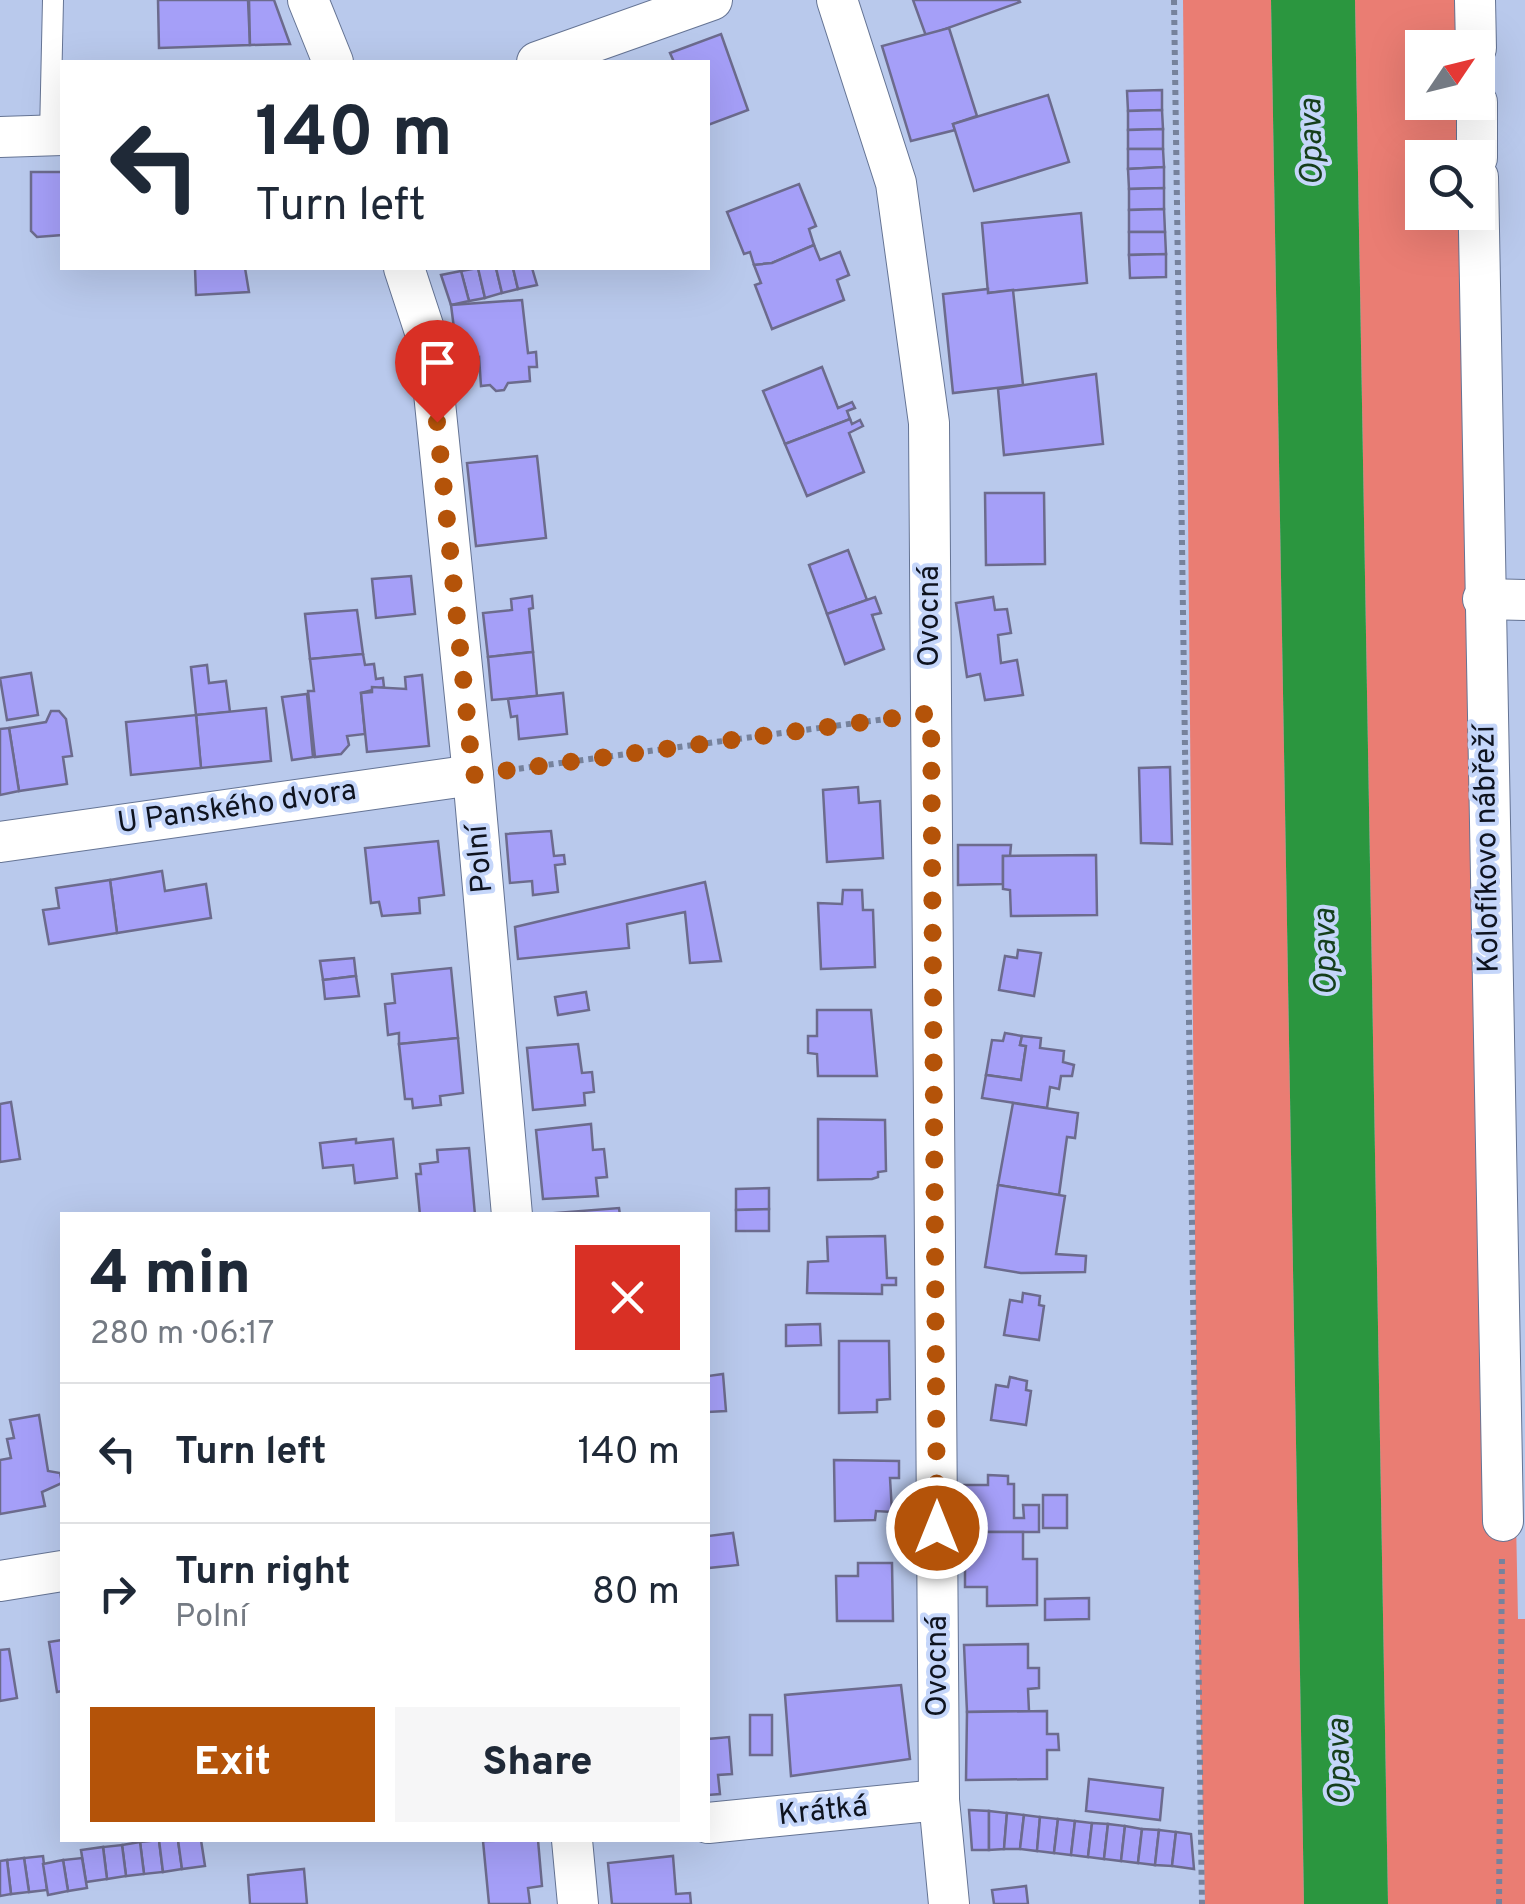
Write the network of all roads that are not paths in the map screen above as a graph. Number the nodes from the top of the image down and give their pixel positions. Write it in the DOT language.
graph roads {
  1 [pos="53,0"];
  2 [pos="308,0"];
  3 [pos="712,0"];
  4 [pos="836,0"];
  5 [pos="1475,0"];
  6 [pos="1476,30"];
  7 [pos="332,60"];
  8 [pos="543,60"];
  9 [pos="56,135"];
  10 [pos="0,137"];
  11 [pos="1479,230"];
  12 [pos="405,270"];
  13 [pos="1483,600"];
  14 [pos="1525,600"];
  15 [pos="473,775"];
  16 [pos="0,842"];
  17 [pos="512,1212"];
  18 [pos="1503,1522"];
  19 [pos="60,1571"];
  20 [pos="0,1581"];
  21 [pos="939,1800"];
  22 [pos="710,1824"];
  23 [pos="572,1842"];
  24 [pos="578,1904"];
  25 [pos="949,1904"];
  1 -- 9 [label="lane"];
  2 -- 7 [label="street"];
  3 -- 8 [label="street"];
  4 -- 21 [label="street, Ovocná"];
  5 -- 6 [label="street"];
  9 -- 10 [label="street"];
  11 -- 13 [label="street, Kolofíkovo nábřeží"];
  12 -- 15 [label="street, Polní"];
  13 -- 14 [label="street"];
  13 -- 18 [label="street, Kolofíkovo nábřeží"];
  15 -- 16 [label="street, U Panského dvora"];
  15 -- 17 [label="street, Polní"];
  19 -- 20 [label="street"];
  21 -- 22 [label="street, Krátká"];
  21 -- 25 [label="street, Ovocná"];
  23 -- 24 [label="street"];
}
